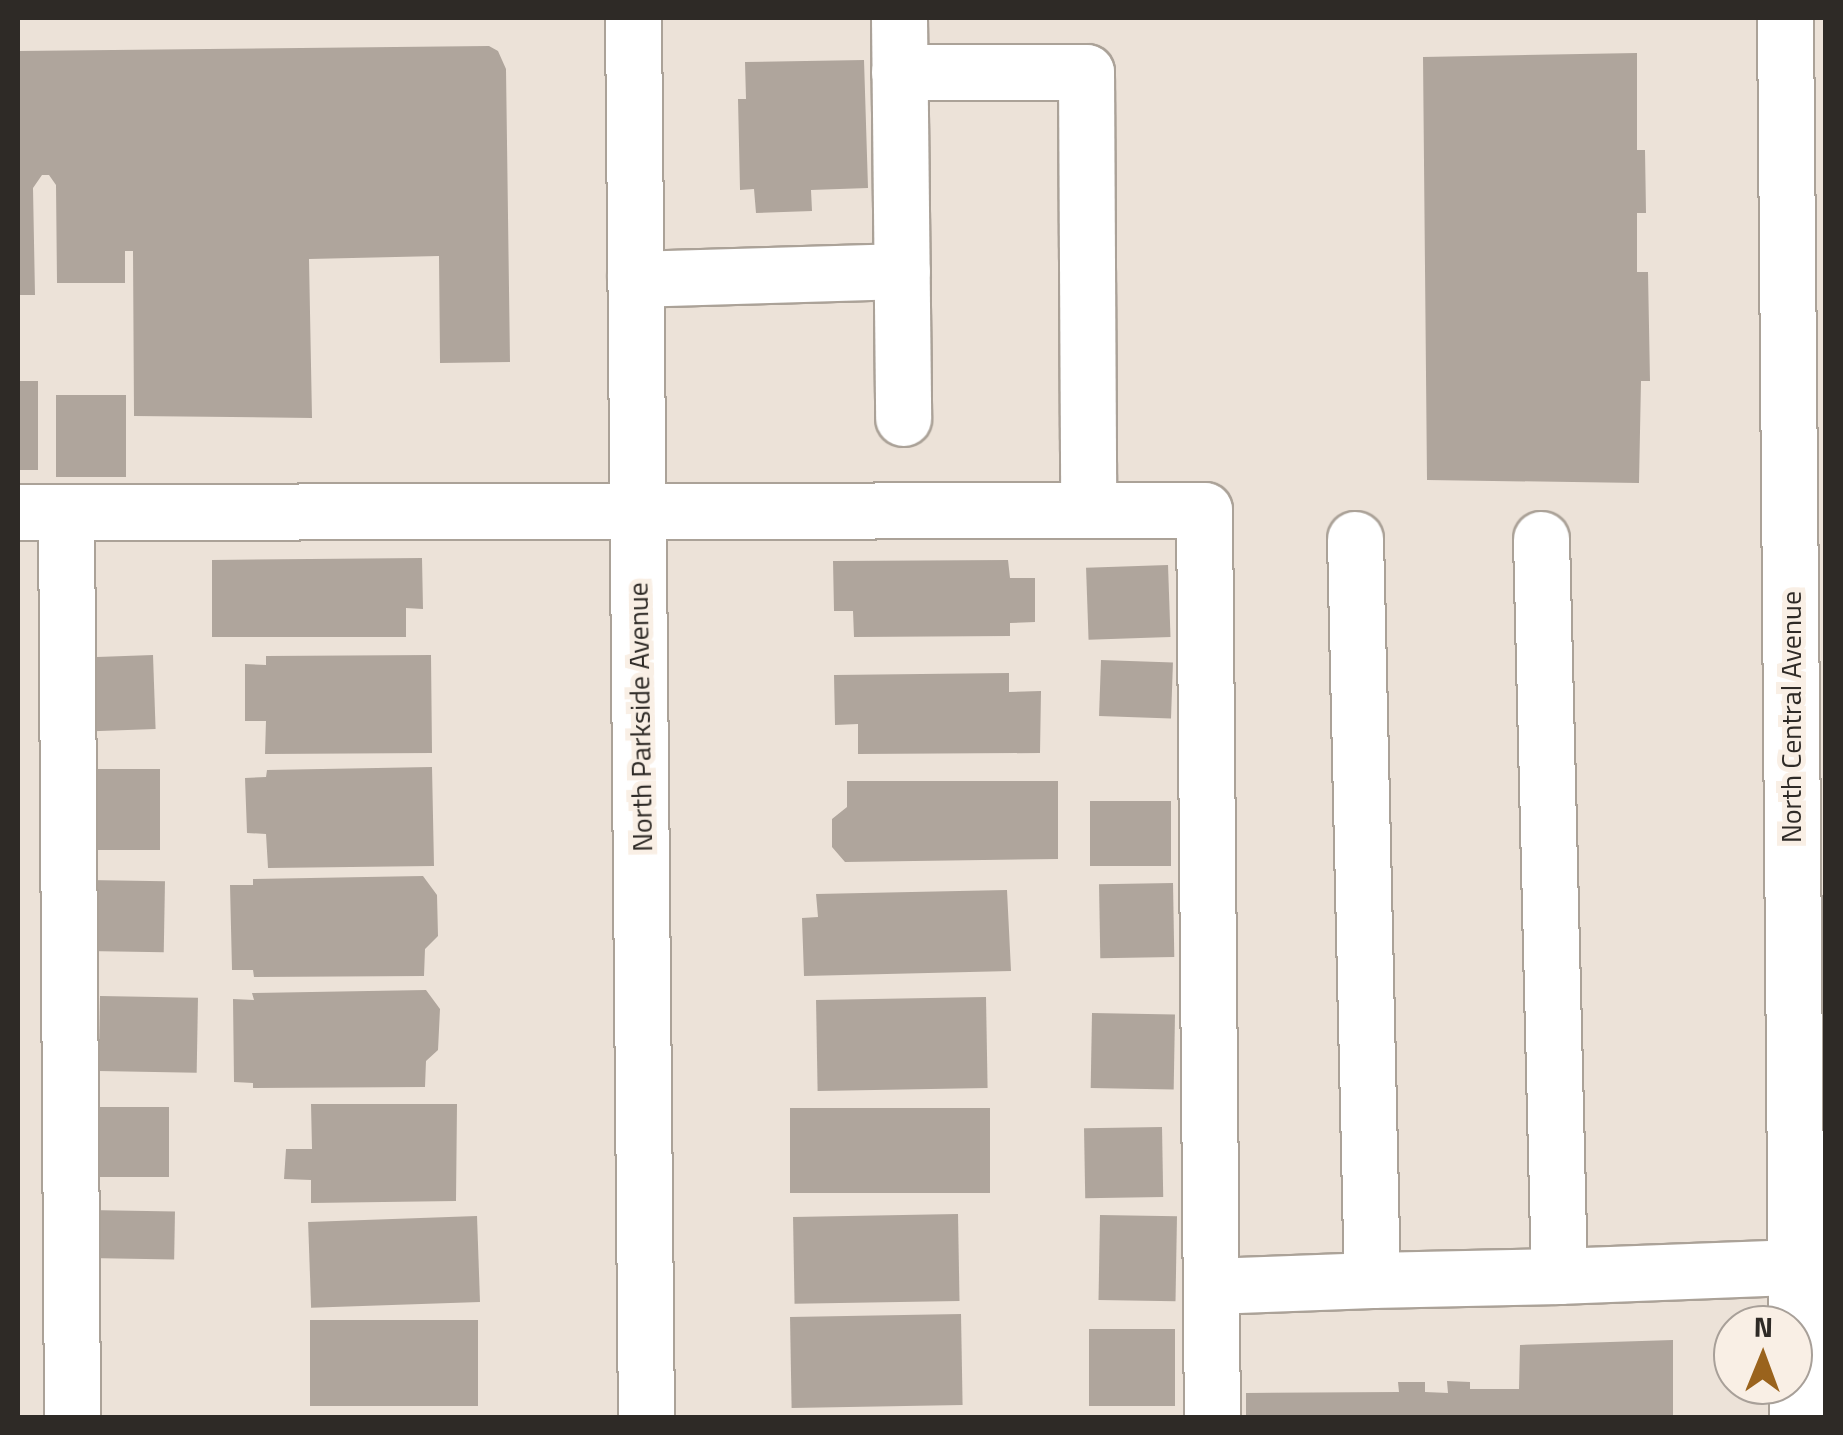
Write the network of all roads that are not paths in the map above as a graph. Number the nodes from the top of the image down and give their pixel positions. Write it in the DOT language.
graph roads {
  1 [pos="632,18"];
  2 [pos="898,18"];
  3 [pos="1785,18"];
  4 [pos="900,72"];
  5 [pos="1806,168"];
  6 [pos="902,270"];
  7 [pos="635,279"];
  8 [pos="1807,362"];
  9 [pos="903,418"];
  10 [pos="1808,508"];
  11 [pos="1088,509"];
  12 [pos="638,510"];
  13 [pos="42,512"];
  14 [pos="1356,539"];
  15 [pos="1541,539"];
  16 [pos="1808,718"];
  17 [pos="1810,1088"];
  18 [pos="1796,1267"];
  19 [pos="1559,1276"];
  20 [pos="1372,1280"];
  21 [pos="1210,1286"];
  22 [pos="72,1418"];
  23 [pos="646,1418"];
  24 [pos="1212,1418"];
  25 [pos="1796,1418"];
  1 -- 7 [label="street, North Parkside Avenue"];
  2 -- 4 [label="street"];
  3 -- 5 [label="street, North Central Avenue"];
  4 -- 6 [label="street"];
  4 -- 11 [label="street"];
  5 -- 8 [label="street, North Central Avenue"];
  6 -- 7 [label="street"];
  6 -- 9 [label="street"];
  7 -- 12 [label="street, North Parkside Avenue"];
  8 -- 10 [label="street, North Central Avenue"];
  10 -- 16 [label="street, North Central Avenue"];
  11 -- 12 [label="street"];
  11 -- 21 [label="street"];
  12 -- 13 [label="street"];
  12 -- 23 [label="street, North Parkside Avenue"];
  13 -- 22 [label="street"];
  14 -- 20 [label="street"];
  15 -- 19 [label="street"];
  16 -- 17 [label="street, North Central Avenue"];
  17 -- 18 [label="street, North Central Avenue"];
  18 -- 19 [label="street"];
  18 -- 25 [label="street, North Central Avenue"];
  19 -- 20 [label="street"];
  20 -- 21 [label="street"];
  21 -- 24 [label="street"];
}
